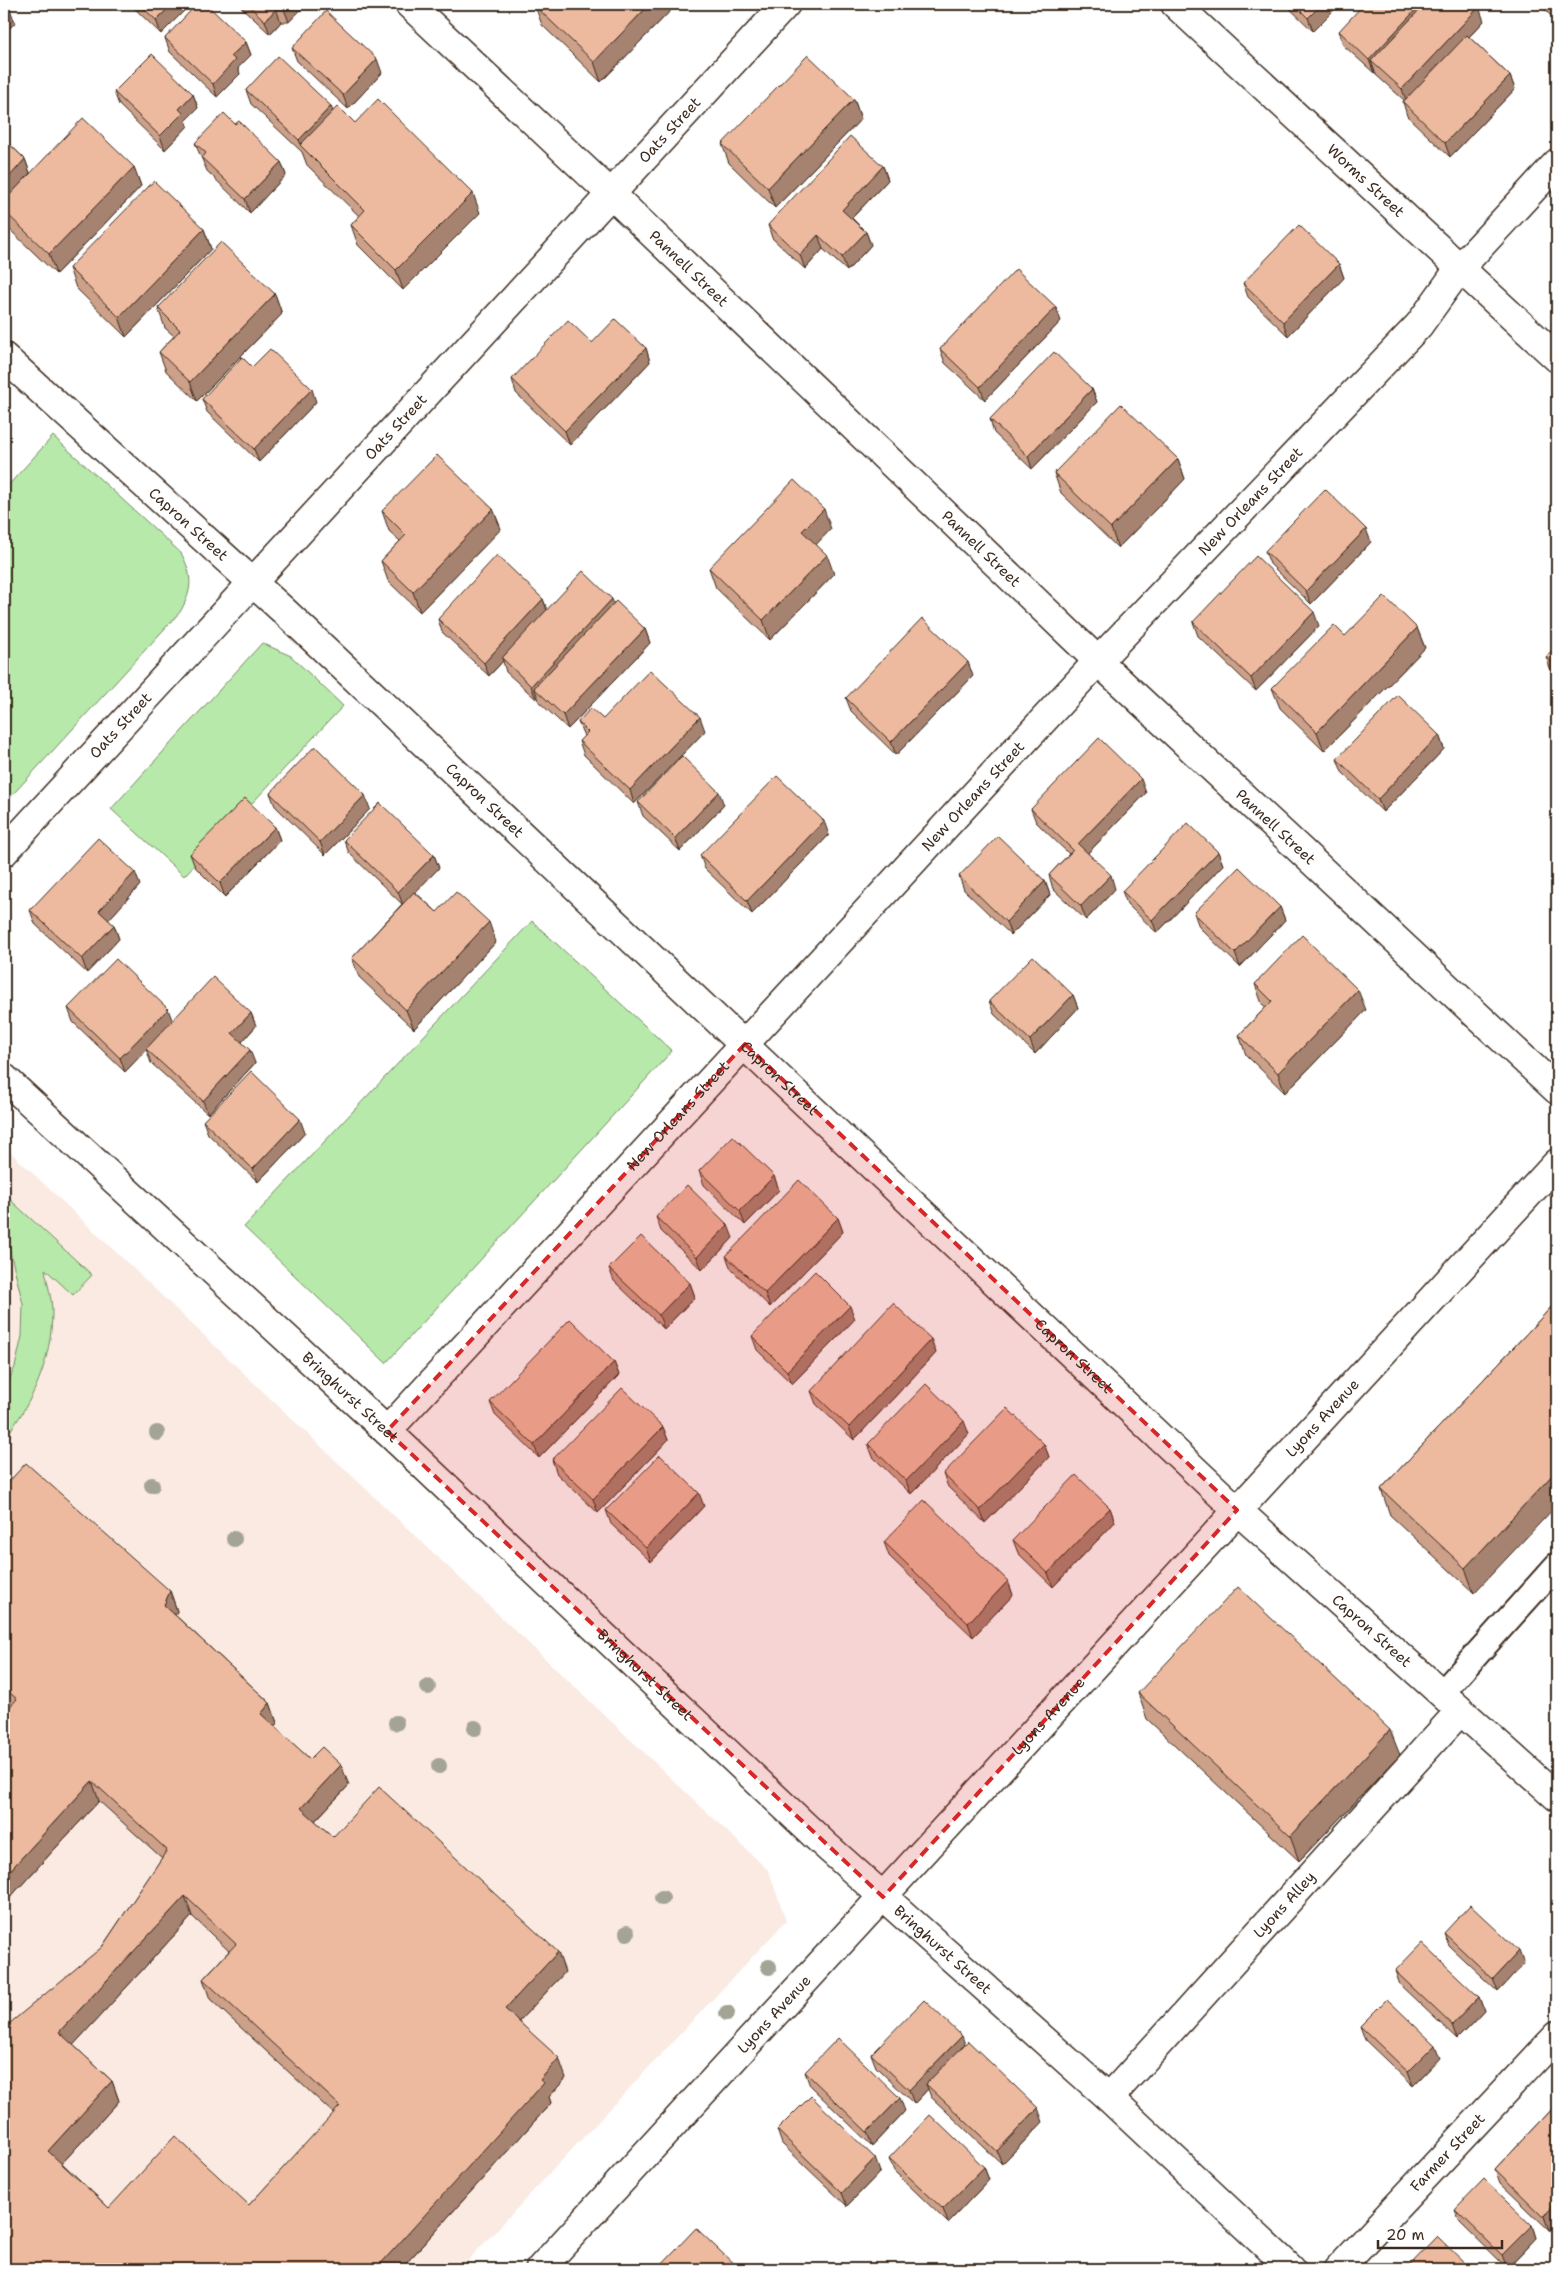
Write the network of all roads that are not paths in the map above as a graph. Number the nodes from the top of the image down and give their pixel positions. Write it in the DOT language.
graph roads {
  1 [pos="409,4"];
  2 [pos="786,4"];
  3 [pos="1175,4"];
  4 [pos="1557,162"];
  5 [pos="611,194"];
  6 [pos="1459,268"];
  7 [pos="4,357"];
  8 [pos="1557,358"];
  9 [pos="251,582"];
  10 [pos="1098,661"];
  11 [pos="4,852"];
  12 [pos="745,1044"];
  13 [pos="4,1078"];
  14 [pos="1557,1090"];
  15 [pos="1557,1164"];
  16 [pos="387,1430"];
  17 [pos="1237,1510"];
  18 [pos="1557,1565"];
  19 [pos="1450,1703"];
  20 [pos="1557,1798"];
  21 [pos="883,1898"];
  22 [pos="1557,2036"];
  23 [pos="1109,2098"];
  24 [pos="540,2269"];
  25 [pos="1291,2269"];
  26 [pos="1338,2269"];
  1 -- 5 [label="street, Pannell Street"];
  2 -- 5 [label="street, Oats Street"];
  3 -- 6 [label="street, Worms Street"];
  4 -- 6 [label="street, New Orleans Street"];
  5 -- 9 [label="street, Oats Street"];
  5 -- 10 [label="street, Pannell Street"];
  6 -- 8 [label="street, Worms Street"];
  6 -- 10 [label="street, New Orleans Street"];
  7 -- 9 [label="street, Capron Street"];
  9 -- 11 [label="street, Oats Street"];
  9 -- 12 [label="street, Capron Street"];
  10 -- 12 [label="street, New Orleans Street"];
  10 -- 14 [label="street, Pannell Street"];
  12 -- 16 [label="street, New Orleans Street"];
  12 -- 17 [label="street, Capron Street"];
  13 -- 16 [label="street, Bringhurst Street"];
  15 -- 17 [label="street, Lyons Avenue"];
  16 -- 21 [label="street, Bringhurst Street"];
  17 -- 19 [label="street, Capron Street"];
  17 -- 21 [label="street, Lyons Avenue"];
  18 -- 19 [label="lane"];
  19 -- 20 [label="street, Capron Street"];
  19 -- 23 [label="street, Lyons Alley"];
  21 -- 23 [label="street, Bringhurst Street"];
  21 -- 24 [label="street, Lyons Avenue"];
  22 -- 26 [label="street, Farmer Street"];
  23 -- 25 [label="street, Bringhurst Street"];
}
